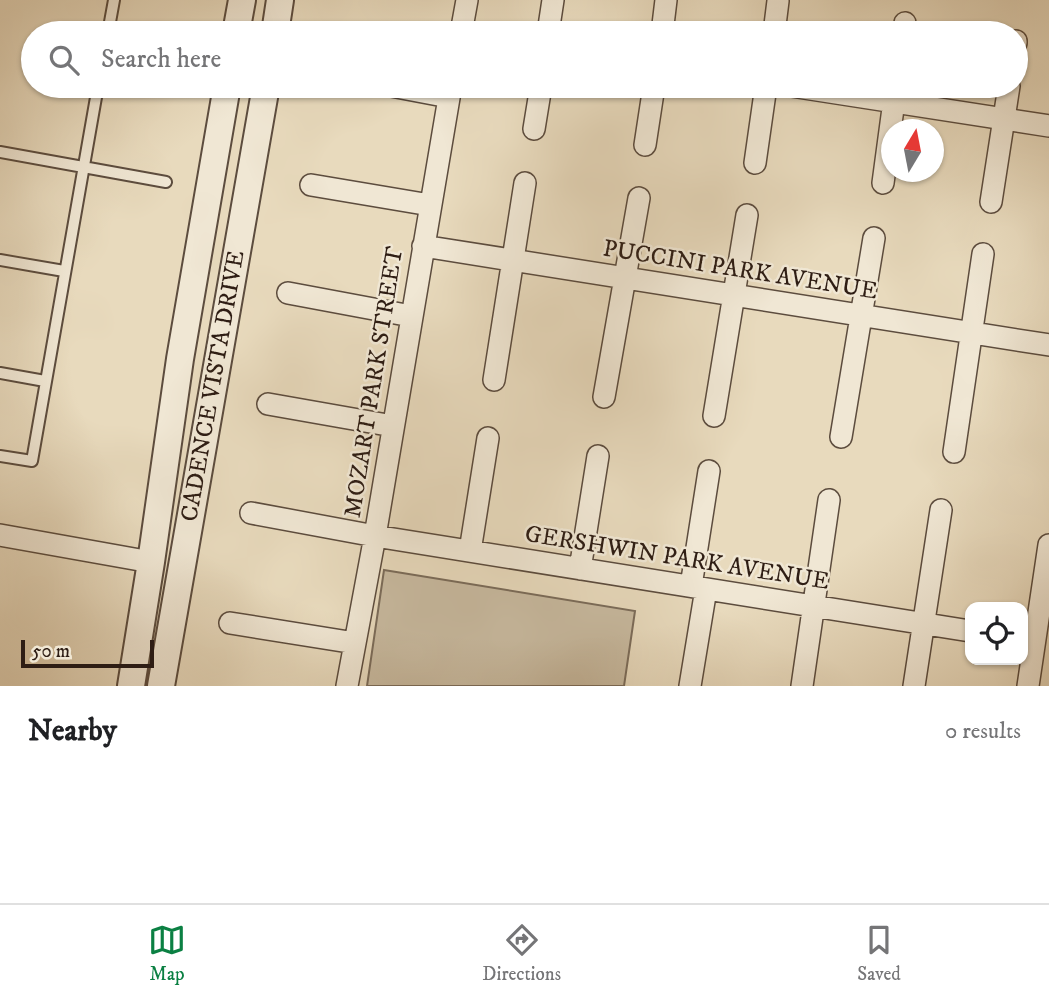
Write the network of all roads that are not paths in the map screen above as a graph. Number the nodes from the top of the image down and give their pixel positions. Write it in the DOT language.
graph roads {
  1 [pos="114,0"];
  2 [pos="242,0"];
  3 [pos="280,0"];
  4 [pos="467,0"];
  5 [pos="553,0"];
  6 [pos="666,0"];
  7 [pos="778,1"];
  8 [pos="110,21"];
  9 [pos="238,21"];
  10 [pos="277,21"];
  11 [pos="463,21"];
  12 [pos="550,21"];
  13 [pos="663,21"];
  14 [pos="776,21"];
  15 [pos="96,98"];
  16 [pos="225,98"];
  17 [pos="264,98"];
  18 [pos="449,98"];
  19 [pos="539,98"];
  20 [pos="652,98"];
  21 [pos="764,98"];
  22 [pos="894,98"];
  23 [pos="912,98"];
  24 [pos="1007,98"];
  25 [pos="1004,119"];
  26 [pos="1049,126"];
  27 [pos="534,129"];
  28 [pos="645,145"];
  29 [pos="0,152"];
  30 [pos="755,163"];
  31 [pos="83,167"];
  32 [pos="166,182"];
  33 [pos="525,183"];
  34 [pos="883,183"];
  35 [pos="311,185"];
  36 [pos="639,198"];
  37 [pos="991,202"];
  38 [pos="430,205"];
  39 [pos="747,215"];
  40 [pos="874,238"];
  41 [pos="423,246"];
  42 [pos="983,254"];
  43 [pos="0,260"];
  44 [pos="513,261"];
  45 [pos="64,271"];
  46 [pos="625,278"];
  47 [pos="288,293"];
  48 [pos="734,295"];
  49 [pos="861,315"];
  50 [pos="411,316"];
  51 [pos="971,332"];
  52 [pos="1049,345"];
  53 [pos="0,373"];
  54 [pos="494,380"];
  55 [pos="45,381"];
  56 [pos="604,397"];
  57 [pos="268,404"];
  58 [pos="714,416"];
  59 [pos="393,426"];
  60 [pos="841,437"];
  61 [pos="488,438"];
  62 [pos="954,452"];
  63 [pos="0,456"];
  64 [pos="598,456"];
  65 [pos="709,471"];
  66 [pos="829,500"];
  67 [pos="941,510"];
  68 [pos="251,513"];
  69 [pos="0,535"];
  70 [pos="375,536"];
  71 [pos="1049,545"];
  72 [pos="470,551"];
  73 [pos="151,562"];
  74 [pos="580,569"];
  75 [pos="699,588"];
  76 [pos="814,606"];
  77 [pos="230,623"];
  78 [pos="923,624"];
  79 [pos="965,630"];
  80 [pos="1035,642"];
  81 [pos="355,643"];
  82 [pos="131,686"];
  83 [pos="161,686"];
  84 [pos="347,686"];
  85 [pos="690,686"];
  86 [pos="802,686"];
  87 [pos="914,686"];
  88 [pos="1028,686"];
  1 -- 8 [label="lane"];
  2 -- 9 [label="street"];
  3 -- 10 [label="street"];
  4 -- 11 [label="street"];
  5 -- 12 [label="street"];
  6 -- 13 [label="street"];
  7 -- 14 [label="street"];
  15 -- 31 [label="lane"];
  16 -- 73 [label="street, CADENCE VISTA DRIVE"];
  17 -- 83 [label="street, CADENCE VISTA DRIVE"];
  18 -- 38 [label="street, MOZART PARK STREET"];
  19 -- 27 [label="street"];
  20 -- 28 [label="street"];
  21 -- 30 [label="street"];
  22 -- 34 [label="street"];
  23 -- 25 [label="street"];
  24 -- 25 [label="street"];
  25 -- 26 [label="street"];
  25 -- 37 [label="street"];
  29 -- 31 [label="lane"];
  31 -- 32 [label="lane"];
  31 -- 45 [label="lane"];
  33 -- 44 [label="street"];
  35 -- 38 [label="street"];
  36 -- 46 [label="street"];
  38 -- 41 [label="street, MOZART PARK STREET"];
  39 -- 48 [label="street"];
  40 -- 49 [label="street"];
  41 -- 44 [label="street, PUCCINI PARK AVENUE"];
  41 -- 50 [label="street, MOZART PARK STREET"];
  42 -- 51 [label="street"];
  43 -- 45 [label="lane"];
  44 -- 46 [label="street, PUCCINI PARK AVENUE"];
  44 -- 54 [label="street"];
  45 -- 55 [label="lane"];
  46 -- 48 [label="street, PUCCINI PARK AVENUE"];
  46 -- 56 [label="street"];
  47 -- 50 [label="street"];
  48 -- 49 [label="street, PUCCINI PARK AVENUE"];
  48 -- 58 [label="street"];
  49 -- 51 [label="street, PUCCINI PARK AVENUE"];
  49 -- 60 [label="street"];
  50 -- 59 [label="street, MOZART PARK STREET"];
  51 -- 52 [label="street, PUCCINI PARK AVENUE"];
  51 -- 62 [label="street"];
  53 -- 55 [label="lane"];
  55 -- 63 [label="lane"];
  57 -- 59 [label="street"];
  59 -- 70 [label="street, MOZART PARK STREET"];
  61 -- 72 [label="street"];
  64 -- 74 [label="street"];
  65 -- 75 [label="street"];
  66 -- 76 [label="street"];
  67 -- 78 [label="street"];
  68 -- 70 [label="street, GERSHWIN PARK AVENUE"];
  69 -- 73 [label="street"];
  70 -- 72 [label="street, GERSHWIN PARK AVENUE"];
  70 -- 81 [label="street, MOZART PARK STREET"];
  71 -- 80 [label="street"];
  72 -- 74 [label="street, GERSHWIN PARK AVENUE"];
  73 -- 82 [label="street, CADENCE VISTA DRIVE"];
  74 -- 75 [label="street, GERSHWIN PARK AVENUE"];
  75 -- 76 [label="street, GERSHWIN PARK AVENUE"];
  75 -- 85 [label="street"];
  76 -- 78 [label="street, GERSHWIN PARK AVENUE"];
  76 -- 86 [label="street"];
  77 -- 81 [label="street"];
  78 -- 79 [label="street, GERSHWIN PARK AVENUE"];
  78 -- 87 [label="street"];
  80 -- 88 [label="street"];
  81 -- 84 [label="street, MOZART PARK STREET"];
}
